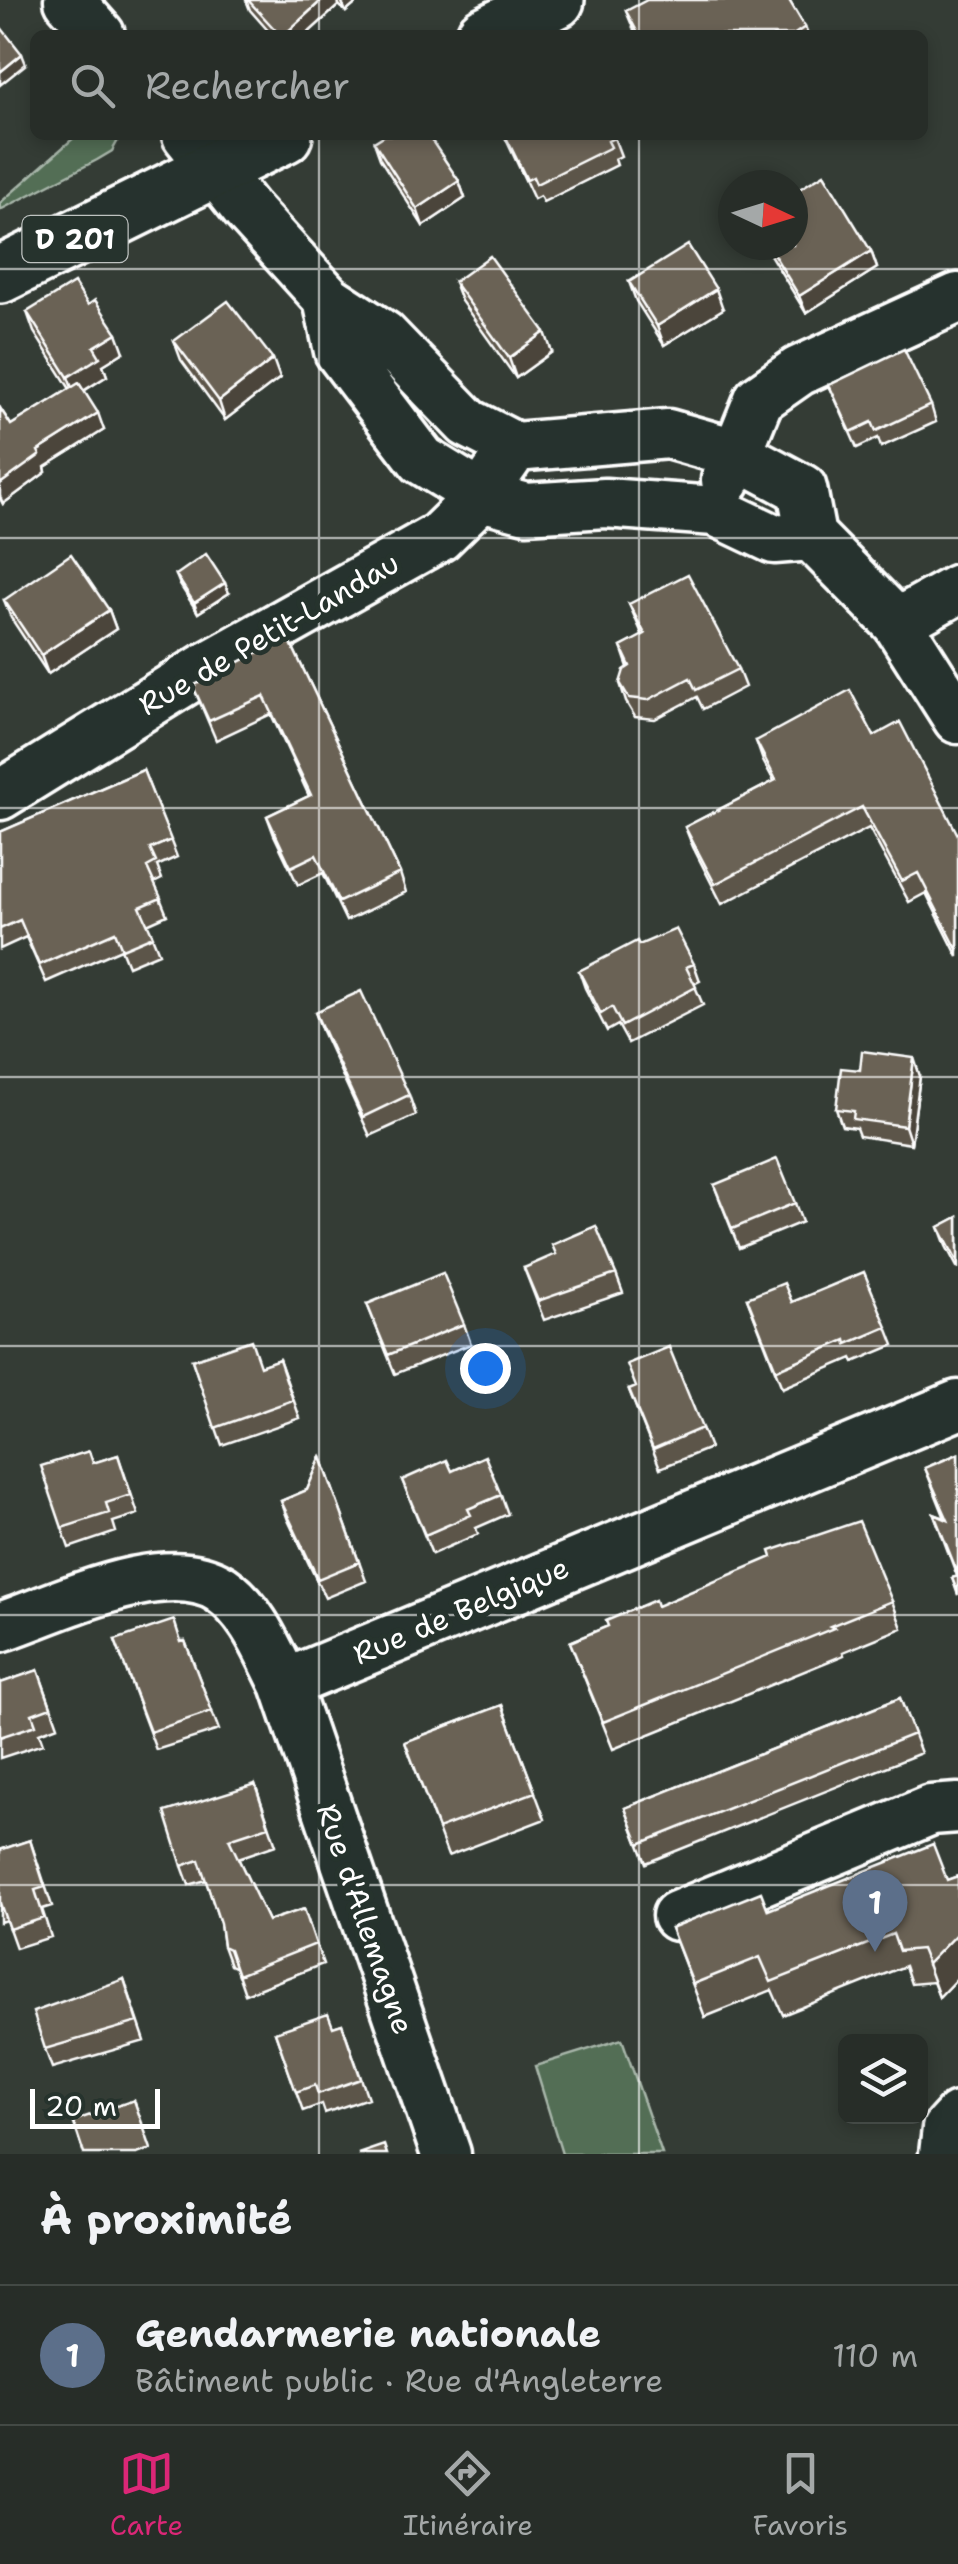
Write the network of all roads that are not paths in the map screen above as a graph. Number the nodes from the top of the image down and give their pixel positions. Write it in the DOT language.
graph roads {
  1 [pos="70,0"];
  2 [pos="556,0"];
  3 [pos="96,30"];
  4 [pos="495,30"];
  5 [pos="262,140"];
  6 [pos="202,154"];
  7 [pos="1,274"];
  8 [pos="958,298"];
  9 [pos="328,299"];
  10 [pos="515,447"];
  11 [pos="736,453"];
  12 [pos="481,496"];
  13 [pos="715,511"];
  14 [pos="811,536"];
  15 [pos="958,589"];
  16 [pos="897,622"];
  17 [pos="958,719"];
  18 [pos="0,795"];
  19 [pos="958,1405"];
  20 [pos="0,1627"];
  21 [pos="285,1684"];
  22 [pos="958,1808"];
  23 [pos="677,1916"];
  24 [pos="958,2117"];
  25 [pos="446,2154"];
  26 [pos="944,2154"];
  1 -- 3 [label="street"];
  2 -- 4 [label="main road"];
  5 -- 6 [label="main road, D 201"];
  6 -- 7 [label="main road, D 201"];
  6 -- 9 [label="street"];
  8 -- 11 [label="street"];
  9 -- 10 [label="street"];
  9 -- 12 [label="street"];
  10 -- 11 [label="street"];
  10 -- 12 [label="street, Rue de Petit-Landau"];
  11 -- 13 [label="street"];
  11 -- 14 [label="street"];
  12 -- 13 [label="street"];
  12 -- 18 [label="street, Rue de Petit-Landau"];
  13 -- 14 [label="street"];
  14 -- 16 [label="street"];
  15 -- 16 [label="street"];
  16 -- 17 [label="street"];
  19 -- 21 [label="street, Rue de Belgique"];
  20 -- 21 [label="street"];
  21 -- 25 [label="street, Rue d'Allemagne"];
  22 -- 23 [label="street"];
  24 -- 26 [label="street"];
}
